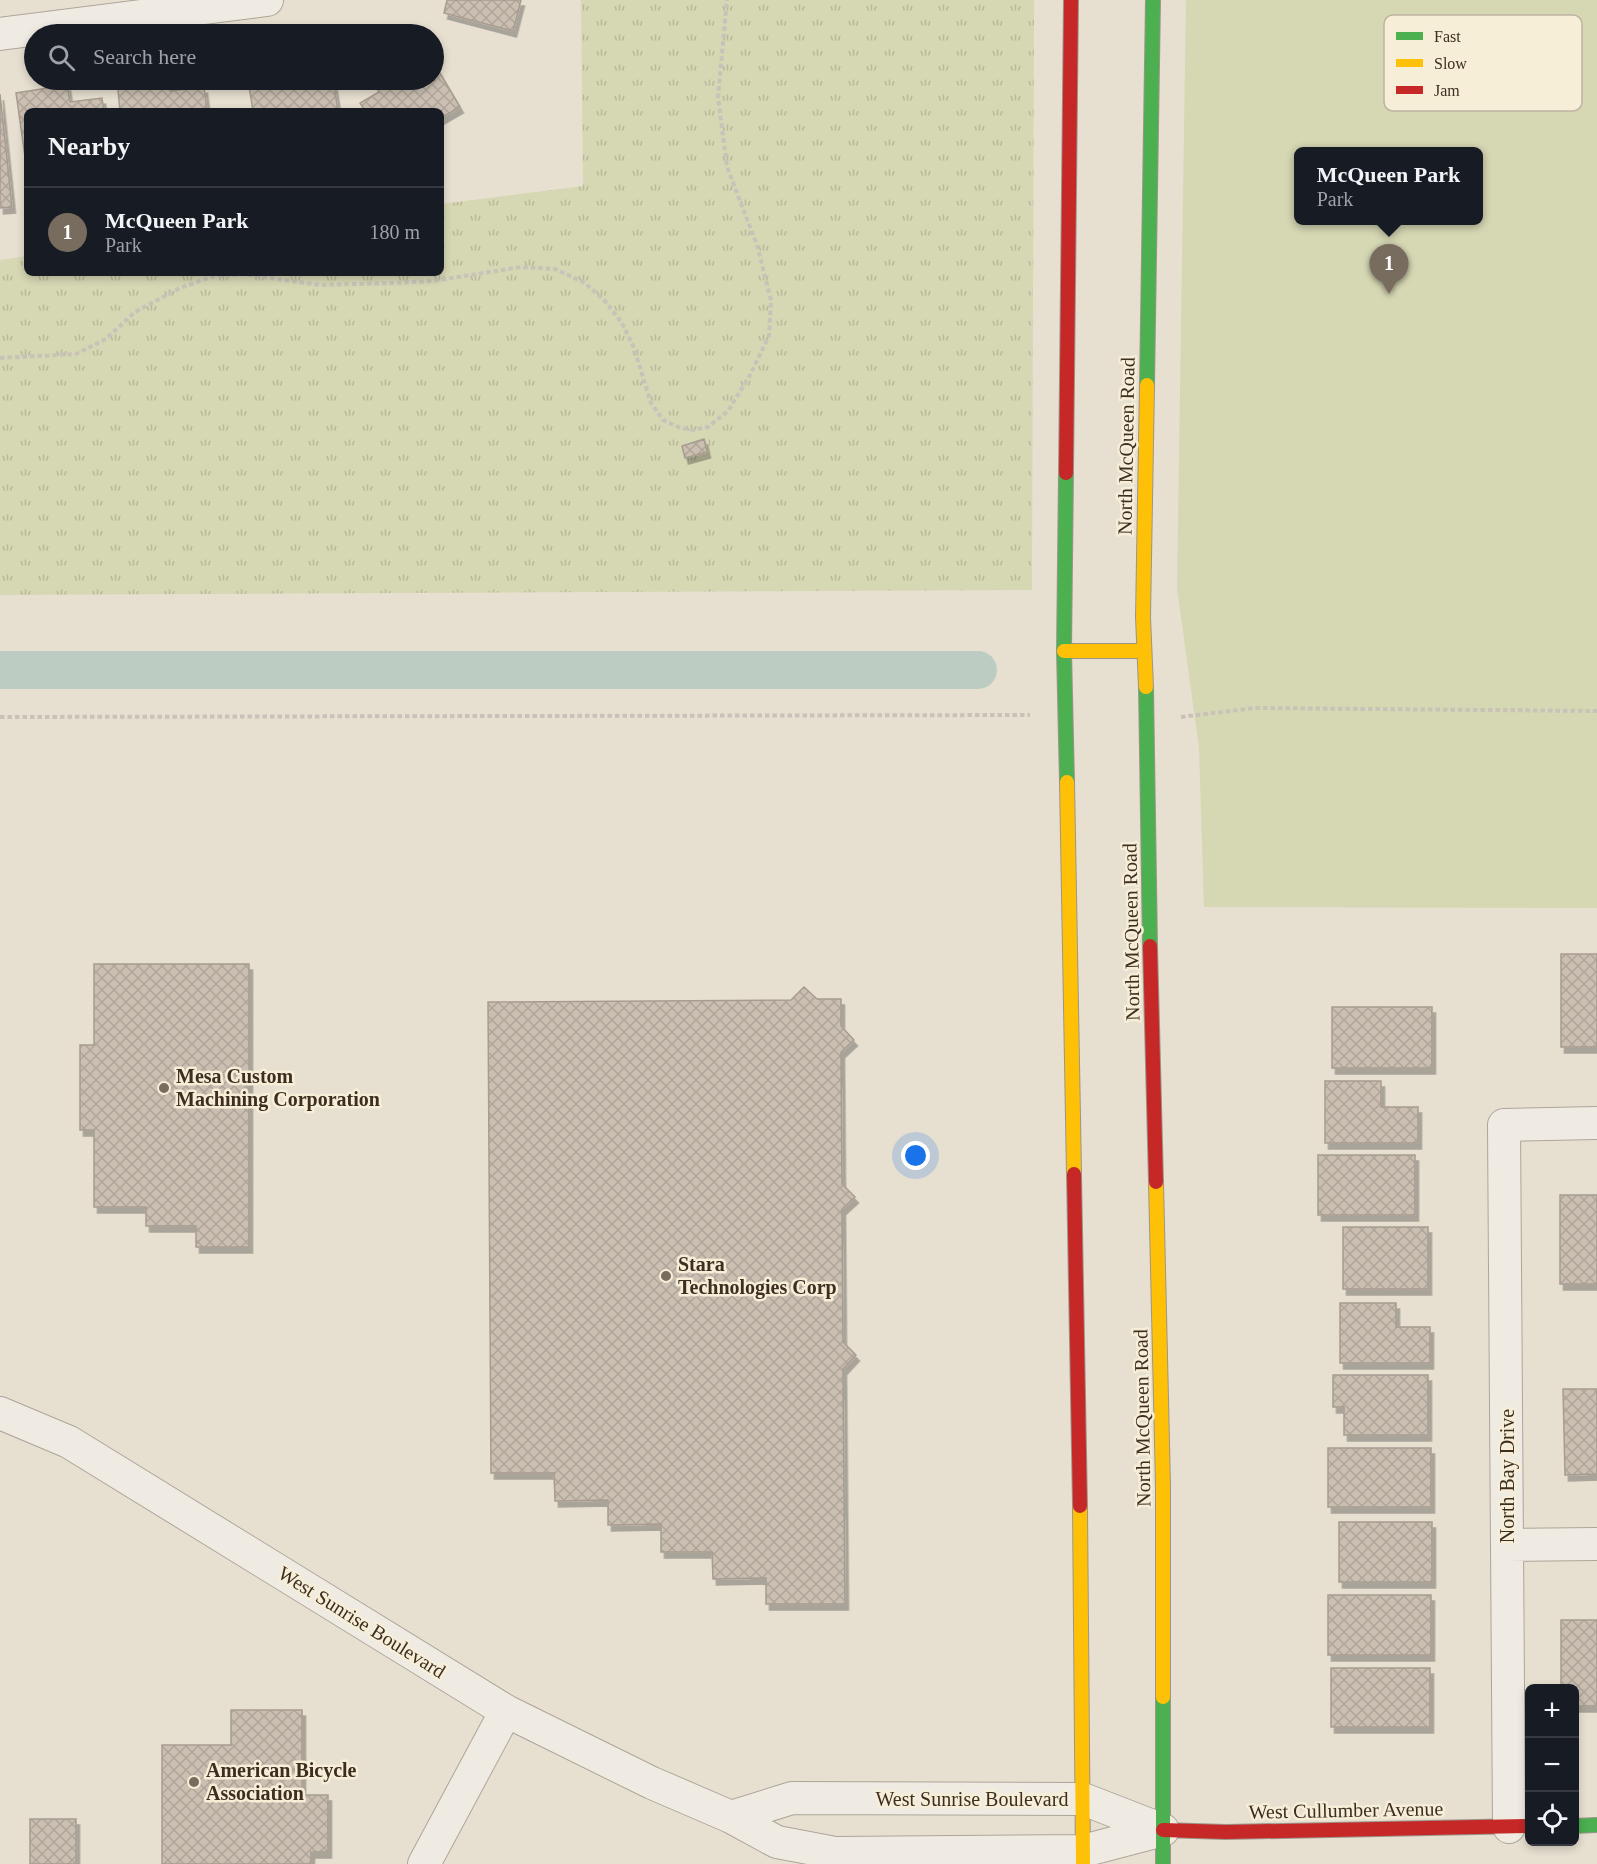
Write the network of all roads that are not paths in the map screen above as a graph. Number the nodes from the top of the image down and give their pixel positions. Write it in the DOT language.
graph roads {
  1 [pos="267,0"];
  2 [pos="1071,0"];
  3 [pos="1153,0"];
  4 [pos="79,24"];
  5 [pos="24,31"];
  6 [pos="0,34"];
  7 [pos="1064,651"];
  8 [pos="1144,651"];
  9 [pos="1597,1124"];
  10 [pos="0,1413"];
  11 [pos="1597,1544"];
  12 [pos="1508,1545"];
  13 [pos="506,1711"];
  14 [pos="1083,1799"];
  15 [pos="731,1817"];
  16 [pos="1597,1825"];
  17 [pos="1579,1826"];
  18 [pos="1519,1827"];
  19 [pos="1163,1830"];
  20 [pos="1083,1858"];
  21 [pos="424,1864"];
  22 [pos="1163,1864"];
  1 -- 4 [label="street"];
  2 -- 7 [label="main road"];
  3 -- 8 [label="main road, North McQueen Road"];
  5 -- 6 [label="street"];
  7 -- 8 [label="main road"];
  7 -- 14 [label="main road"];
  8 -- 19 [label="main road, North McQueen Road"];
  9 -- 12 [label="street, North Bay Drive"];
  10 -- 13 [label="street, West Sunrise Boulevard"];
  11 -- 12 [label="street"];
  12 -- 18 [label="street, North Bay Drive"];
  13 -- 15 [label="street, West Sunrise Boulevard"];
  13 -- 21 [label="street"];
  14 -- 15 [label="street, West Sunrise Boulevard"];
  14 -- 19 [label="street, West Sunrise Boulevard"];
  14 -- 20 [label="main road"];
  15 -- 20 [label="street, West Sunrise Boulevard"];
  16 -- 17 [label="main road"];
  18 -- 19 [label="main road, West Cullumber Avenue"];
  19 -- 20 [label="street, West Sunrise Boulevard"];
  19 -- 22 [label="main road, North McQueen Road"];
}
